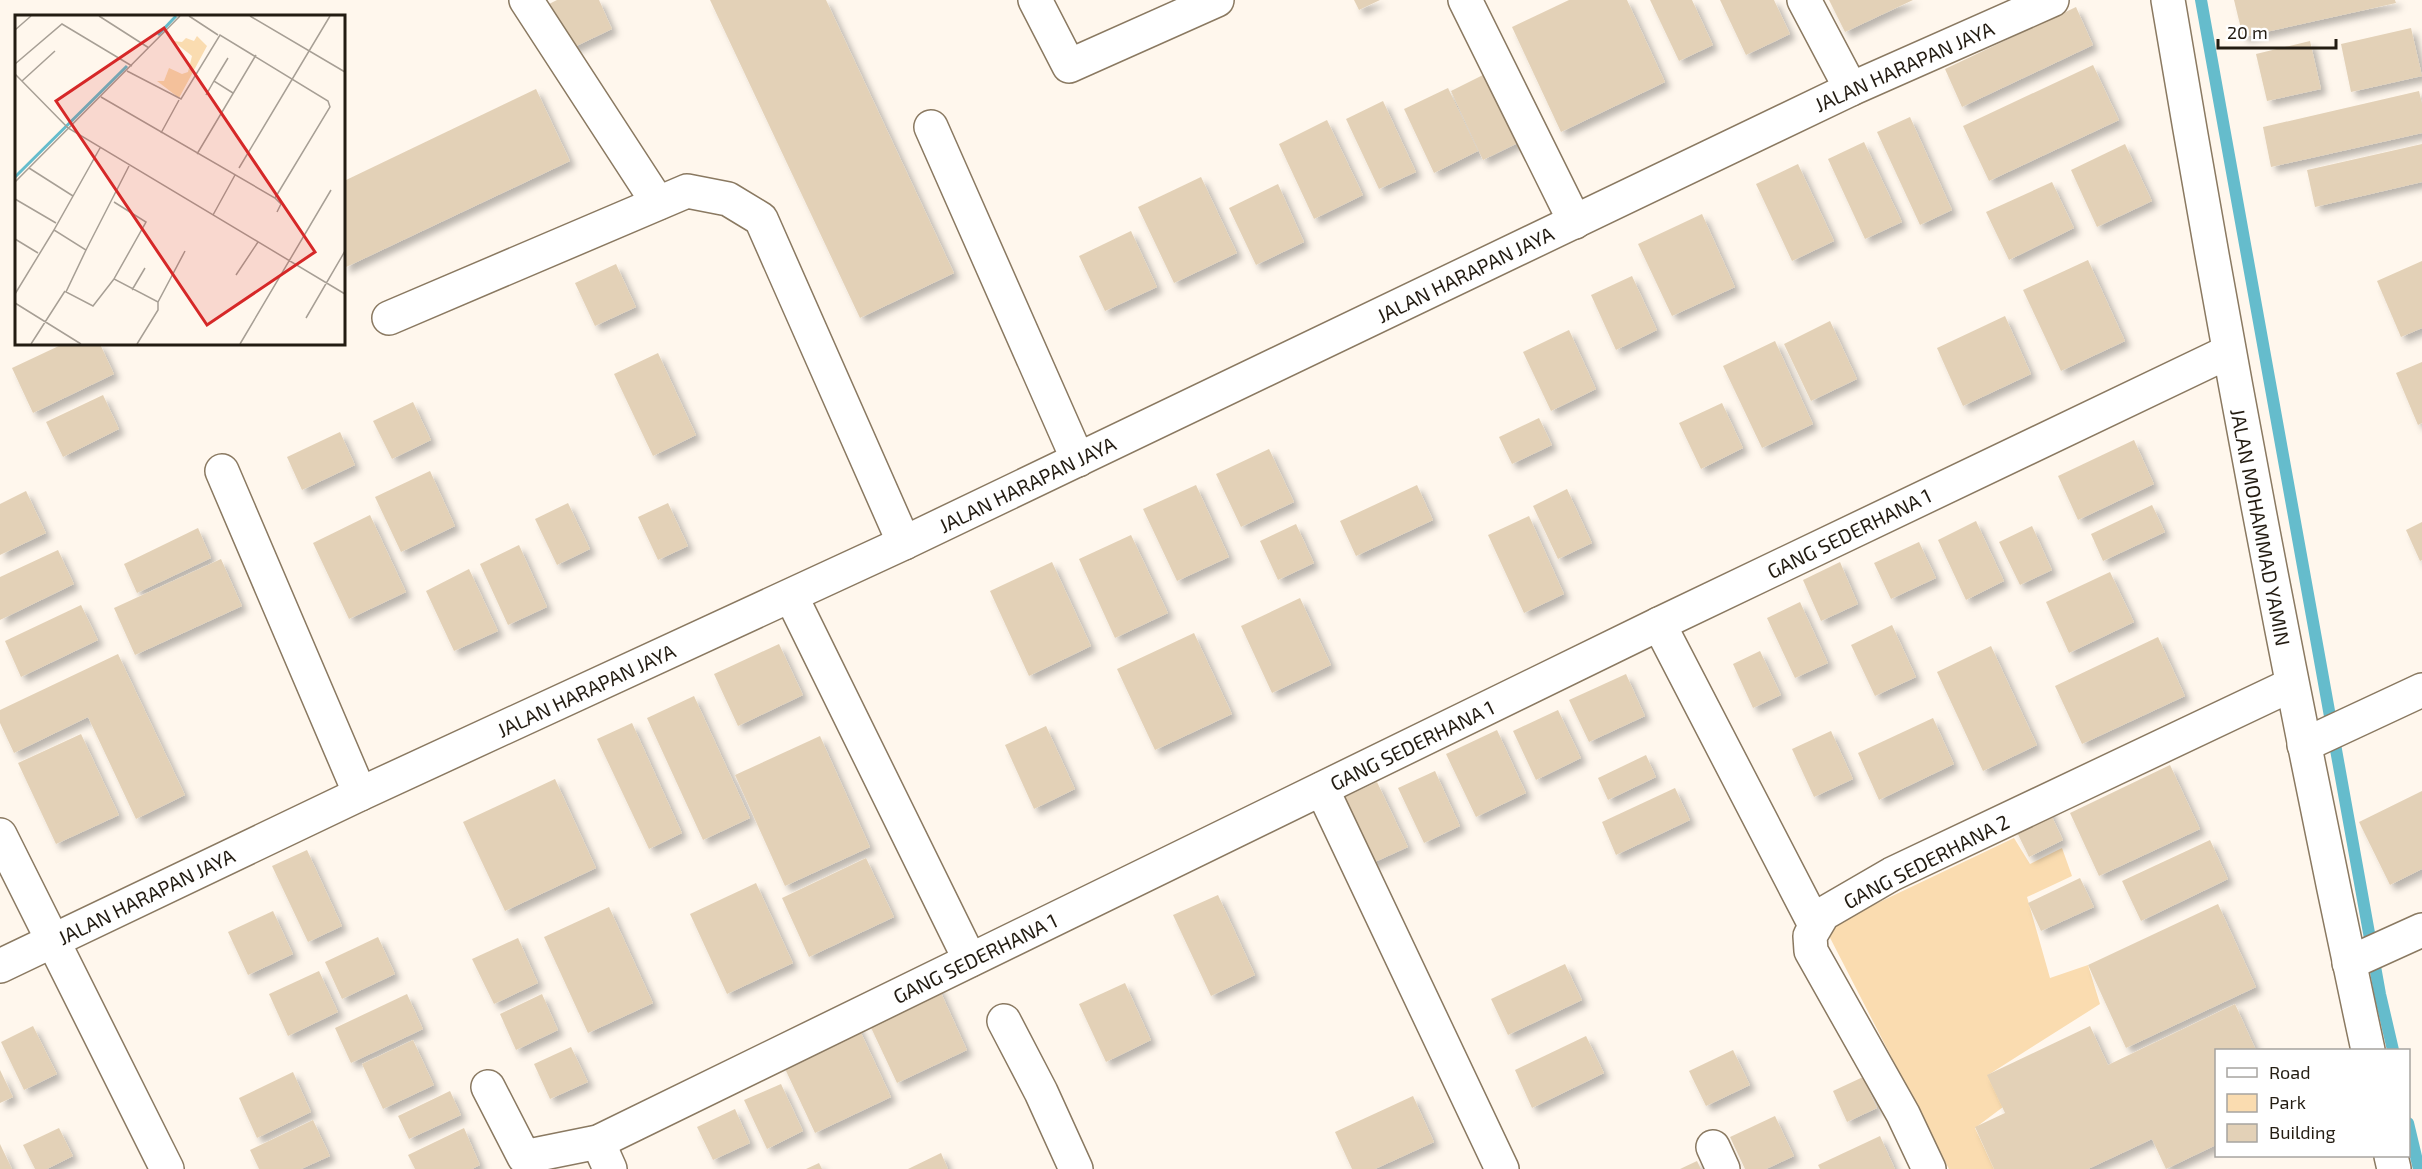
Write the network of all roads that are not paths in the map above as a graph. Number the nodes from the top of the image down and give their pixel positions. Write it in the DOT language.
graph roads {
  1 [pos="526,0"];
  2 [pos="1035,0"];
  3 [pos="1217,0"];
  4 [pos="1465,0"];
  5 [pos="1804,0"];
  6 [pos="2052,0"];
  7 [pos="2168,0"];
  8 [pos="1851,89"];
  9 [pos="931,126"];
  10 [pos="658,203"];
  11 [pos="1575,222"];
  12 [pos="389,318"];
  13 [pos="2228,352"];
  14 [pos="1078,460"];
  15 [pos="222,471"];
  16 [pos="904,543"];
  17 [pos="791,596"];
  18 [pos="1659,624"];
  19 [pos="2291,685"];
  20 [pos="2422,690"];
  21 [pos="2304,745"];
  22 [pos="1322,789"];
  23 [pos="360,794"];
  24 [pos="0,835"];
  25 [pos="1815,925"];
  26 [pos="2422,930"];
  27 [pos="53,941"];
  28 [pos="970,960"];
  29 [pos="2351,963"];
  30 [pos="0,966"];
  31 [pos="1004,1021"];
  32 [pos="2368,1049"];
  33 [pos="488,1087"];
  34 [pos="604,1156"];
  35 [pos="167,1169"];
  36 [pos="1076,1169"];
  37 [pos="1502,1169"];
  38 [pos="1929,1169"];
  1 -- 10 [label="street"];
  2 -- 3 [label="street"];
  4 -- 11 [label="street"];
  5 -- 8 [label="street"];
  6 -- 8 [label="street, JALAN HARAPAN JAYA"];
  7 -- 13 [label="street, JALAN MOHAMMAD YAMIN"];
  8 -- 11 [label="street, JALAN HARAPAN JAYA"];
  9 -- 14 [label="street"];
  10 -- 12 [label="street"];
  10 -- 16 [label="street"];
  11 -- 14 [label="street, JALAN HARAPAN JAYA"];
  13 -- 18 [label="street, GANG SEDERHANA 1"];
  13 -- 19 [label="street, JALAN MOHAMMAD YAMIN"];
  14 -- 16 [label="street, JALAN HARAPAN JAYA"];
  15 -- 23 [label="street"];
  16 -- 17 [label="street, JALAN HARAPAN JAYA"];
  17 -- 23 [label="street, JALAN HARAPAN JAYA"];
  17 -- 28 [label="street"];
  18 -- 22 [label="street, GANG SEDERHANA 1"];
  18 -- 25 [label="street"];
  19 -- 21 [label="street, JALAN MOHAMMAD YAMIN"];
  19 -- 25 [label="street, GANG SEDERHANA 2"];
  20 -- 21 [label="street"];
  21 -- 29 [label="street, JALAN MOHAMMAD YAMIN"];
  22 -- 28 [label="street, GANG SEDERHANA 1"];
  22 -- 37 [label="street"];
  23 -- 27 [label="street, JALAN HARAPAN JAYA"];
  24 -- 27 [label="street"];
  25 -- 38 [label="street"];
  26 -- 29 [label="street"];
  27 -- 30 [label="street, JALAN HARAPAN JAYA"];
  27 -- 35 [label="street"];
  28 -- 34 [label="street, GANG SEDERHANA 1"];
  29 -- 32 [label="street, JALAN MOHAMMAD YAMIN"];
  31 -- 36 [label="street"];
  33 -- 34 [label="street, GANG SEDERHANA 1"];
}
